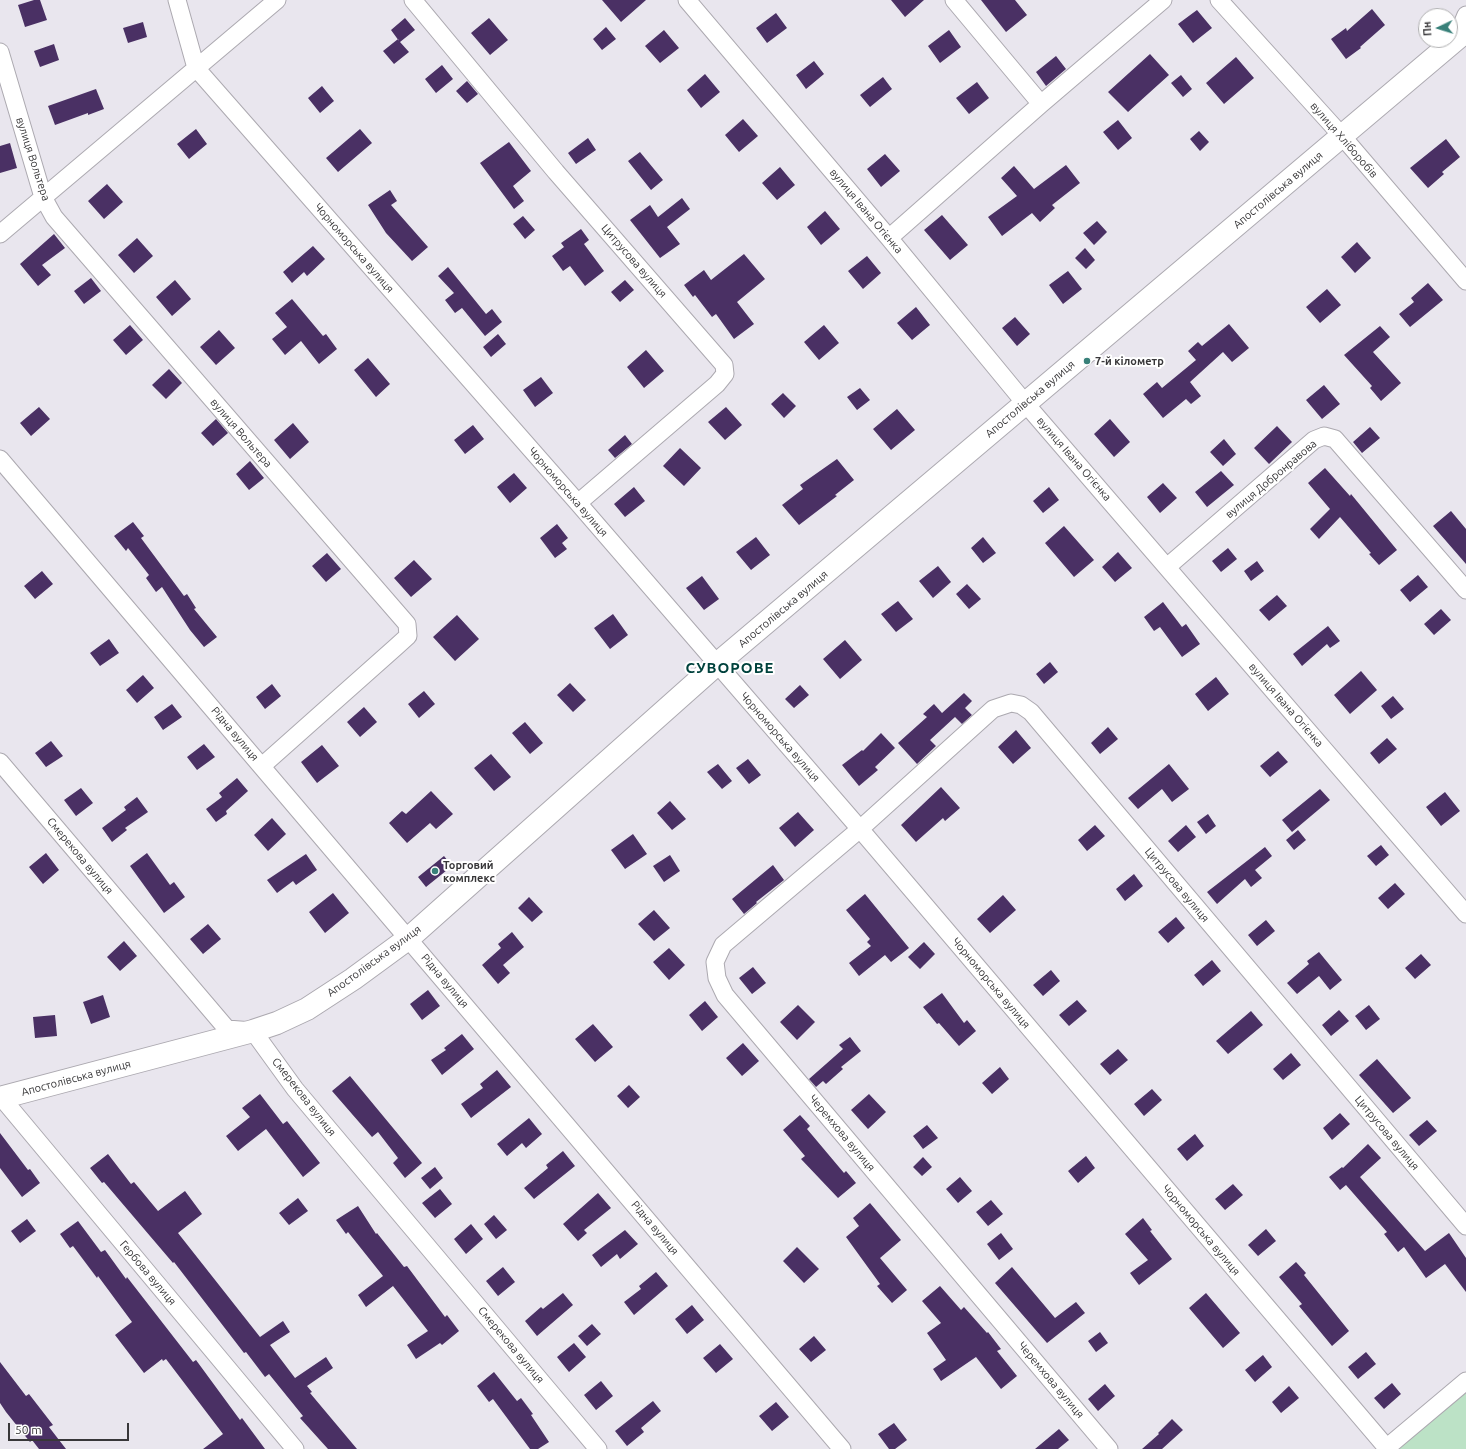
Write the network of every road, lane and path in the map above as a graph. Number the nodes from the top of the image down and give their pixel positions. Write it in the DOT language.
graph roads {
  1 [pos="177,0"];
  2 [pos="277,0"];
  3 [pos="413,0"];
  4 [pos="687,0"];
  5 [pos="954,0"];
  6 [pos="1163,0"];
  7 [pos="1220,0"];
  8 [pos="1466,15"];
  9 [pos="1463,36"];
  10 [pos="0,52"];
  11 [pos="196,68"];
  12 [pos="1041,104"];
  13 [pos="1342,136"];
  14 [pos="43,197"];
  15 [pos="0,234"];
  16 [pos="889,238"];
  17 [pos="1466,281"];
  18 [pos="1025,403"];
  19 [pos="0,459"];
  20 [pos="578,503"];
  21 [pos="1167,567"];
  22 [pos="1466,590"];
  23 [pos="717,664"];
  24 [pos="0,762"];
  25 [pos="262,766"];
  26 [pos="860,829"];
  27 [pos="1466,914"];
  28 [pos="409,938"];
  29 [pos="253,1031"];
  30 [pos="0,1098"];
  31 [pos="1466,1226"];
  32 [pos="1466,1381"];
  33 [pos="1386,1448"];
  34 [pos="296,1449"];
  35 [pos="598,1449"];
  36 [pos="842,1449"];
  37 [pos="1109,1449"];
  1 -- 11 [label="street, Чорноморська вулиця"];
  2 -- 11 [label="street"];
  3 -- 20 [label="street, Цитрусова вулиця"];
  4 -- 16 [label="street, вулиця Івана Огієнка"];
  5 -- 12 [label="street"];
  6 -- 12 [label="street"];
  7 -- 13 [label="street, вулиця Хліборобів"];
  8 -- 9 [label="street"];
  9 -- 13 [label="street, Апостолівська вулиця"];
  10 -- 14 [label="street, вулиця Вольтера"];
  11 -- 14 [label="street"];
  11 -- 20 [label="street, Чорноморська вулиця"];
  12 -- 16 [label="street"];
  13 -- 17 [label="street, вулиця Хліборобів"];
  13 -- 18 [label="street, Апостолівська вулиця"];
  14 -- 15 [label="street"];
  14 -- 25 [label="street, вулиця Вольтера"];
  16 -- 18 [label="street, вулиця Івана Огієнка"];
  18 -- 21 [label="street, вулиця Івана Огієнка"];
  18 -- 23 [label="street, Апостолівська вулиця"];
  19 -- 25 [label="street, Рідна вулиця"];
  20 -- 23 [label="street, Чорноморська вулиця"];
  21 -- 22 [label="street, вулиця Добронравова"];
  21 -- 27 [label="street, вулиця Івана Огієнка"];
  23 -- 26 [label="street, Чорноморська вулиця"];
  23 -- 28 [label="street, Апостолівська вулиця"];
  24 -- 29 [label="street, Смерекова вулиця"];
  25 -- 28 [label="street, Рідна вулиця"];
  26 -- 31 [label="street, Цитрусова вулиця"];
  26 -- 33 [label="street, Чорноморська вулиця"];
  26 -- 37 [label="street, Черемхова вулиця"];
  28 -- 29 [label="street, Апостолівська вулиця"];
  28 -- 36 [label="street, Рідна вулиця"];
  29 -- 30 [label="street, Апостолівська вулиця"];
  29 -- 35 [label="street, Смерекова вулиця"];
  30 -- 34 [label="street, Гербова вулиця"];
  32 -- 33 [label="street"];
}
